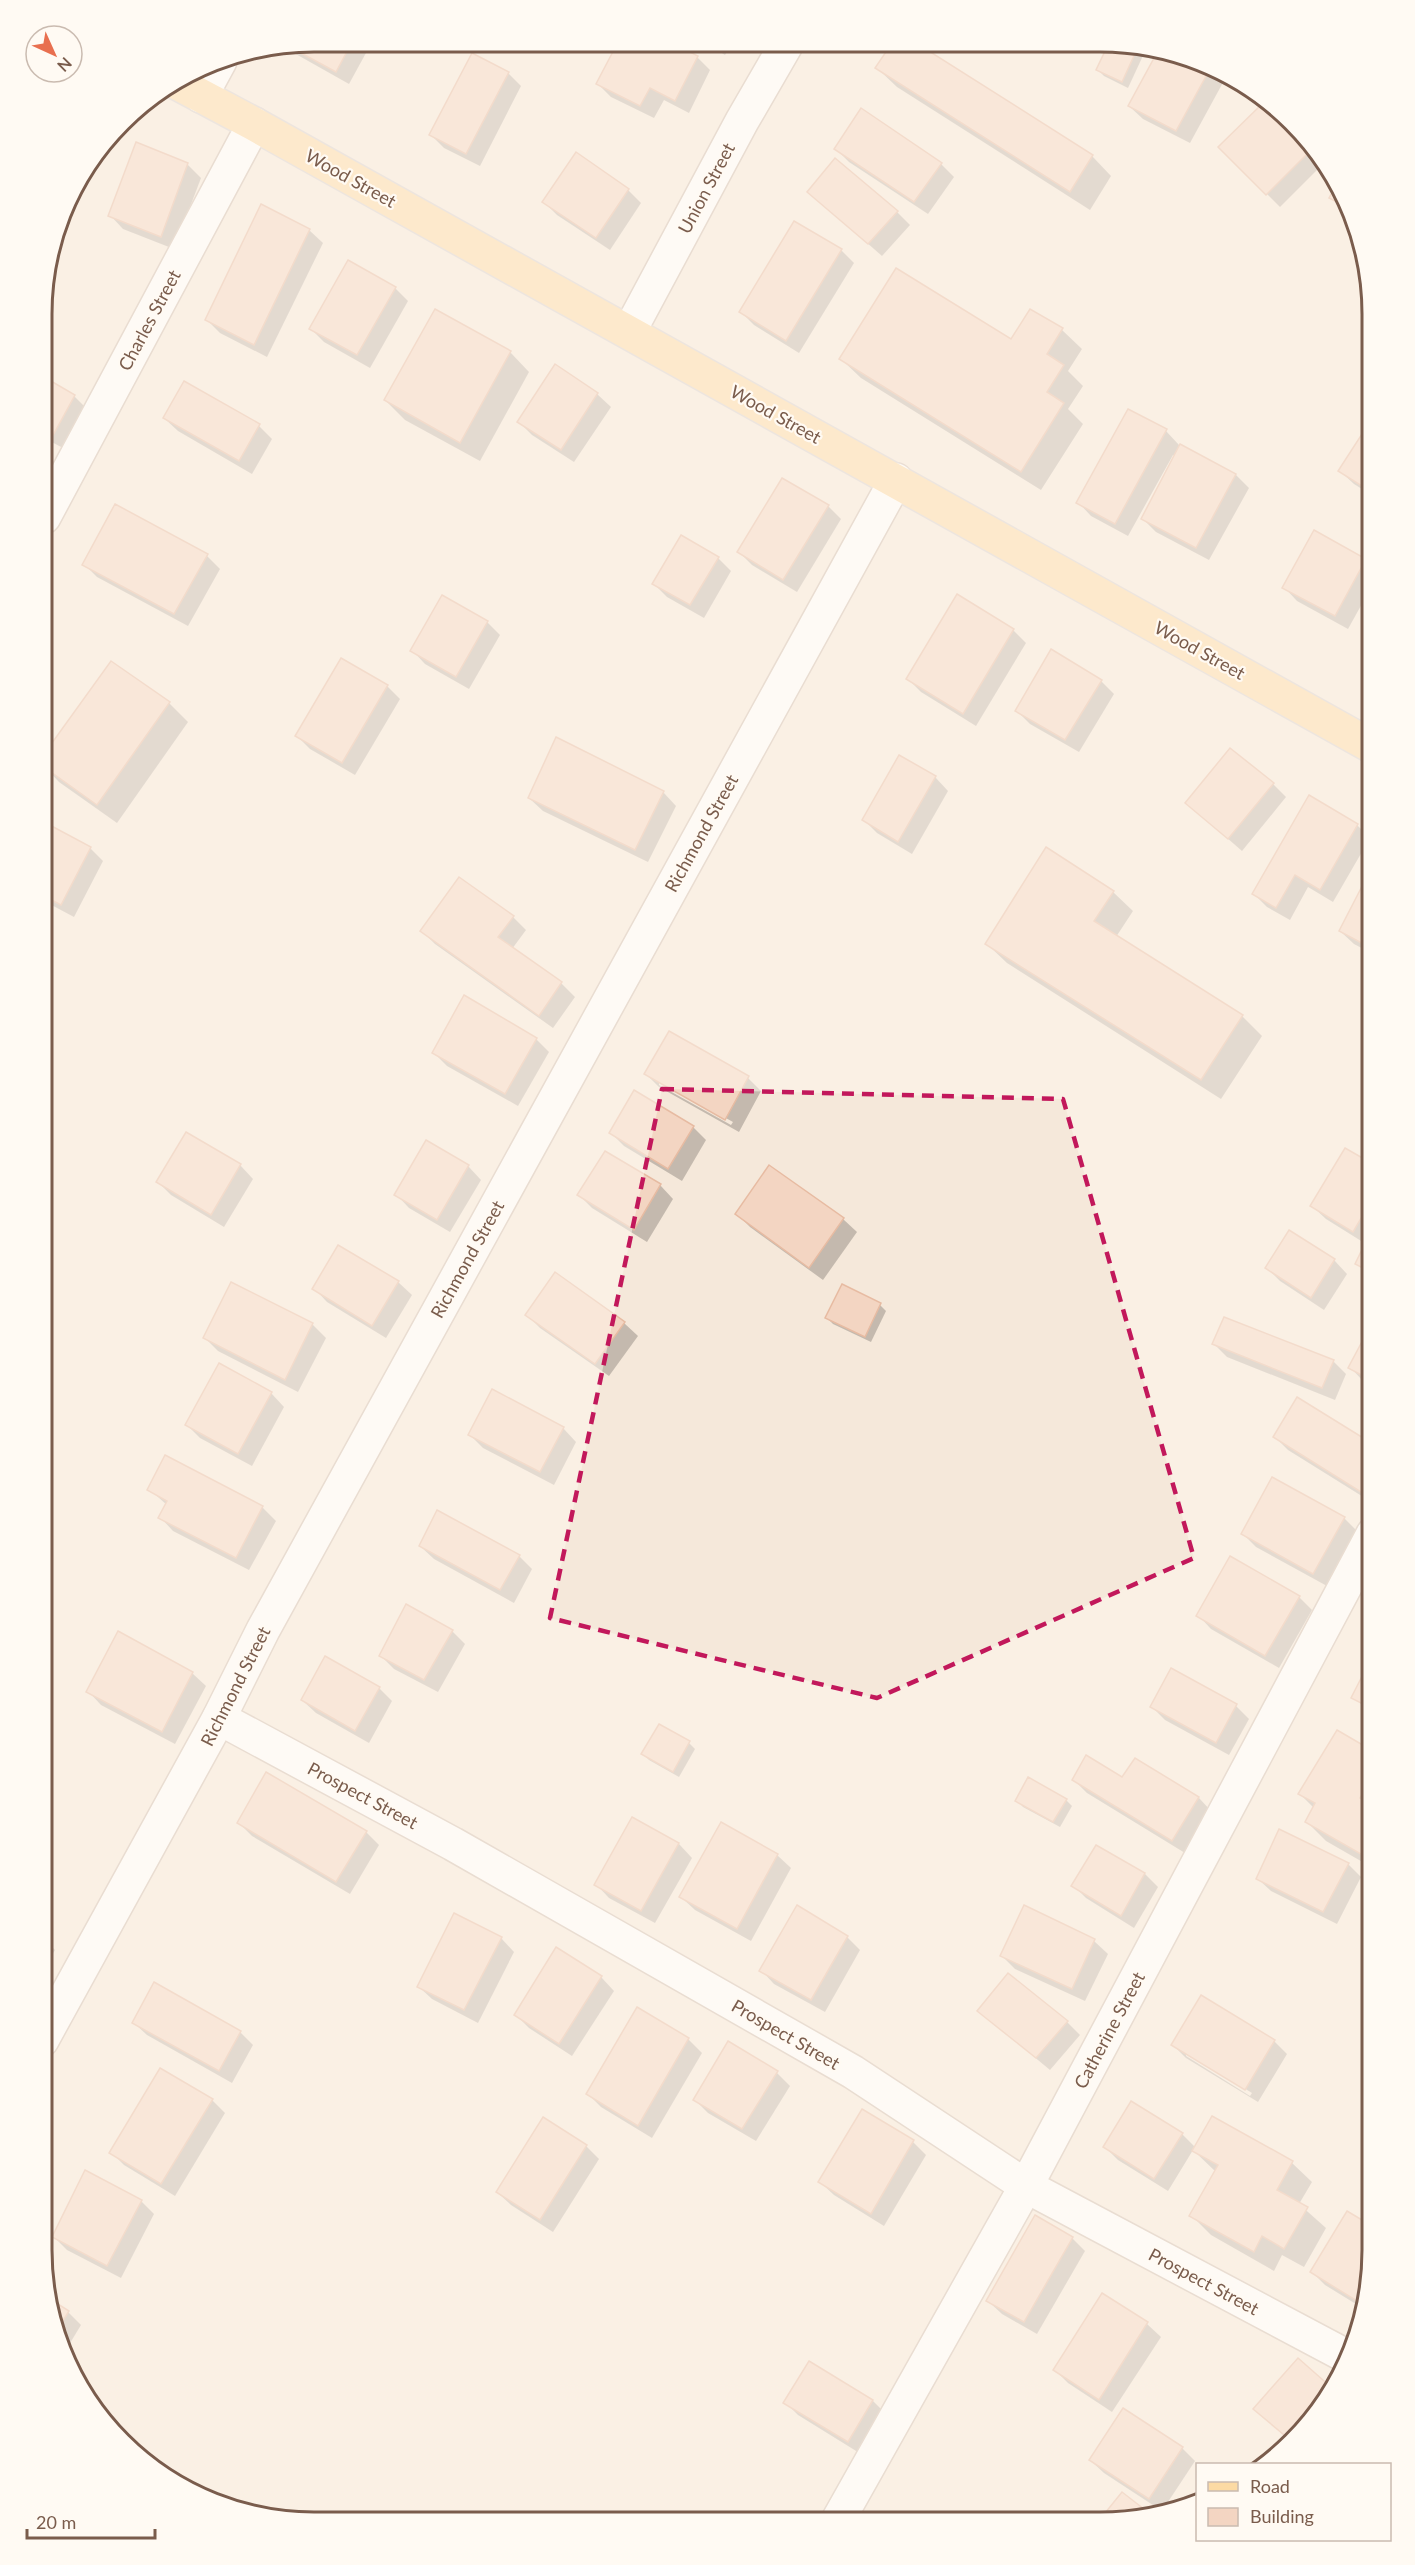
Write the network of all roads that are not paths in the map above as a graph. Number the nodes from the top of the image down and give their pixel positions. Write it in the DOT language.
graph roads {
  1 [pos="782,52"];
  2 [pos="189,90"];
  3 [pos="254,124"];
  4 [pos="629,332"];
  5 [pos="896,480"];
  6 [pos="52,502"];
  7 [pos="1363,741"];
  8 [pos="1363,1553"];
  9 [pos="219,1718"];
  10 [pos="52,2022"];
  11 [pos="1026,2186"];
  12 [pos="1342,2354"];
  13 [pos="843,2512"];
  1 -- 4 [label="street, Union Street"];
  2 -- 3 [label="main road, Wood Street"];
  3 -- 4 [label="main road, Wood Street"];
  3 -- 6 [label="street, Charles Street"];
  4 -- 5 [label="main road, Wood Street"];
  5 -- 7 [label="main road, Wood Street"];
  5 -- 9 [label="street, Richmond Street"];
  8 -- 11 [label="street, Catherine Street"];
  9 -- 10 [label="street, Richmond Street"];
  9 -- 11 [label="street, Prospect Street"];
  11 -- 12 [label="street, Prospect Street"];
  11 -- 13 [label="street, Catherine Street"];
}
